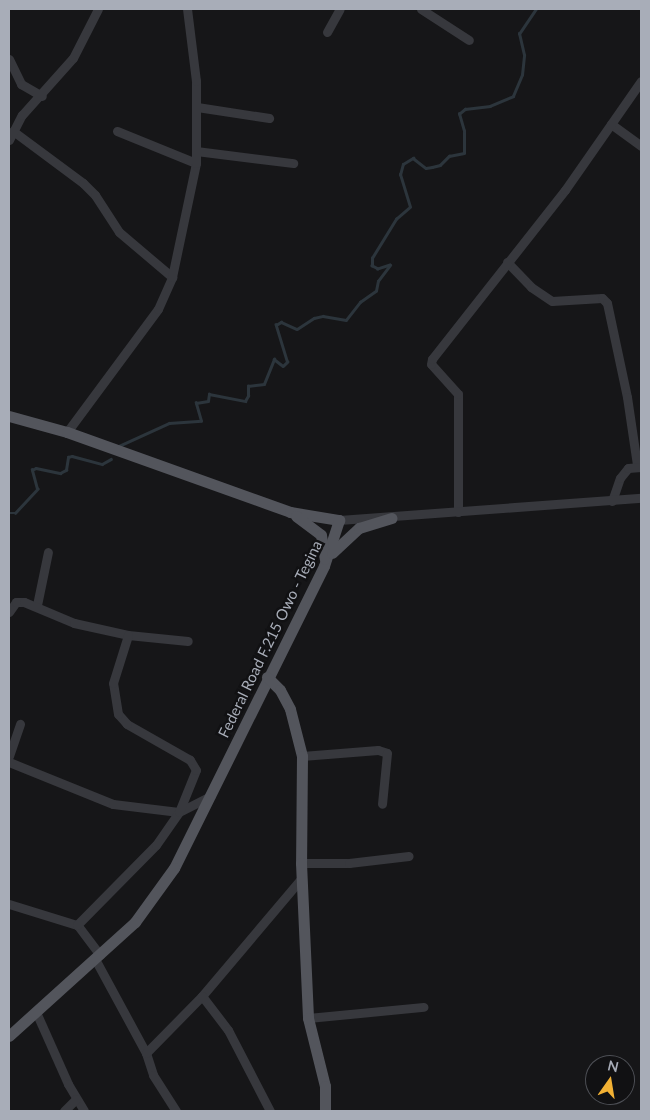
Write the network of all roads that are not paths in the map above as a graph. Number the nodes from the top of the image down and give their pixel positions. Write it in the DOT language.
graph roads {
  1 [pos="98,9"];
  2 [pos="187,9"];
  3 [pos="340,9"];
  4 [pos="421,9"];
  5 [pos="327,32"];
  6 [pos="469,40"];
  7 [pos="9,59"];
  8 [pos="641,80"];
  9 [pos="42,96"];
  10 [pos="197,107"];
  11 [pos="269,118"];
  12 [pos="611,124"];
  13 [pos="13,131"];
  14 [pos="117,131"];
  15 [pos="9,140"];
  16 [pos="641,146"];
  17 [pos="196,151"];
  18 [pos="196,163"];
  19 [pos="294,163"];
  20 [pos="508,262"];
  21 [pos="172,277"];
  22 [pos="9,416"];
  23 [pos="67,432"];
  24 [pos="639,466"];
  25 [pos="641,498"];
  26 [pos="612,501"];
  27 [pos="290,512"];
  28 [pos="458,512"];
  29 [pos="391,518"];
  30 [pos="339,520"];
  31 [pos="48,552"];
  32 [pos="326,562"];
  33 [pos="37,605"];
  34 [pos="9,612"];
  35 [pos="128,634"];
  36 [pos="188,642"];
  37 [pos="267,677"];
  38 [pos="20,724"];
  39 [pos="9,756"];
  40 [pos="302,756"];
  41 [pos="9,762"];
  42 [pos="212,796"];
  43 [pos="382,804"];
  44 [pos="179,812"];
  45 [pos="409,856"];
  46 [pos="301,863"];
  47 [pos="301,879"];
  48 [pos="9,904"];
  49 [pos="77,925"];
  50 [pos="98,957"];
  51 [pos="202,996"];
  52 [pos="423,1007"];
  53 [pos="36,1012"];
  54 [pos="308,1018"];
  55 [pos="9,1036"];
  56 [pos="146,1054"];
  57 [pos="76,1099"];
  58 [pos="64,1111"];
  59 [pos="84,1111"];
  60 [pos="176,1111"];
  61 [pos="270,1111"];
  62 [pos="325,1111"];
  1 -- 9 [label="street"];
  2 -- 10 [label="street"];
  3 -- 5 [label="street"];
  4 -- 6 [label="street"];
  7 -- 9 [label="street"];
  8 -- 12 [label="street"];
  9 -- 13 [label="street"];
  10 -- 11 [label="street"];
  10 -- 17 [label="street"];
  12 -- 16 [label="street"];
  12 -- 20 [label="street"];
  13 -- 15 [label="street"];
  13 -- 21 [label="street"];
  14 -- 18 [label="street"];
  17 -- 18 [label="street"];
  17 -- 19 [label="street"];
  18 -- 21 [label="street"];
  20 -- 24 [label="street"];
  20 -- 28 [label="street"];
  21 -- 23 [label="street"];
  22 -- 23 [label="main road, Federal Road F.215 Owo - Tegina"];
  23 -- 27 [label="main road, Federal Road F.215 Owo - Tegina"];
  24 -- 26 [label="street"];
  25 -- 26 [label="street"];
  26 -- 28 [label="street"];
  27 -- 30 [label="main road, Federal Road F.215 Owo - Tegina"];
  27 -- 32 [label="main road"];
  28 -- 29 [label="street"];
  29 -- 30 [label="street"];
  29 -- 32 [label="main road"];
  30 -- 32 [label="main road, Federal Road F.215 Owo - Tegina"];
  31 -- 33 [label="street"];
  32 -- 37 [label="main road, Federal Road F.215 Owo - Tegina"];
  33 -- 34 [label="street"];
  33 -- 35 [label="street"];
  35 -- 36 [label="street"];
  35 -- 44 [label="street"];
  37 -- 40 [label="main road"];
  37 -- 42 [label="main road, Federal Road F.215 Owo - Tegina"];
  38 -- 39 [label="street"];
  40 -- 43 [label="street"];
  40 -- 46 [label="main road"];
  41 -- 44 [label="street"];
  42 -- 44 [label="street"];
  42 -- 50 [label="main road, Federal Road F.215 Owo - Tegina"];
  44 -- 49 [label="street"];
  45 -- 46 [label="street"];
  46 -- 47 [label="main road"];
  47 -- 51 [label="street"];
  47 -- 54 [label="main road"];
  48 -- 49 [label="street"];
  49 -- 50 [label="street"];
  50 -- 53 [label="main road, Federal Road F.215 Owo - Tegina"];
  50 -- 56 [label="street"];
  51 -- 56 [label="street"];
  51 -- 61 [label="street"];
  52 -- 54 [label="street"];
  53 -- 55 [label="main road, Federal Road F.215 Owo - Tegina"];
  53 -- 57 [label="street"];
  54 -- 62 [label="main road"];
  56 -- 60 [label="street"];
  57 -- 58 [label="street"];
  57 -- 59 [label="street"];
}
